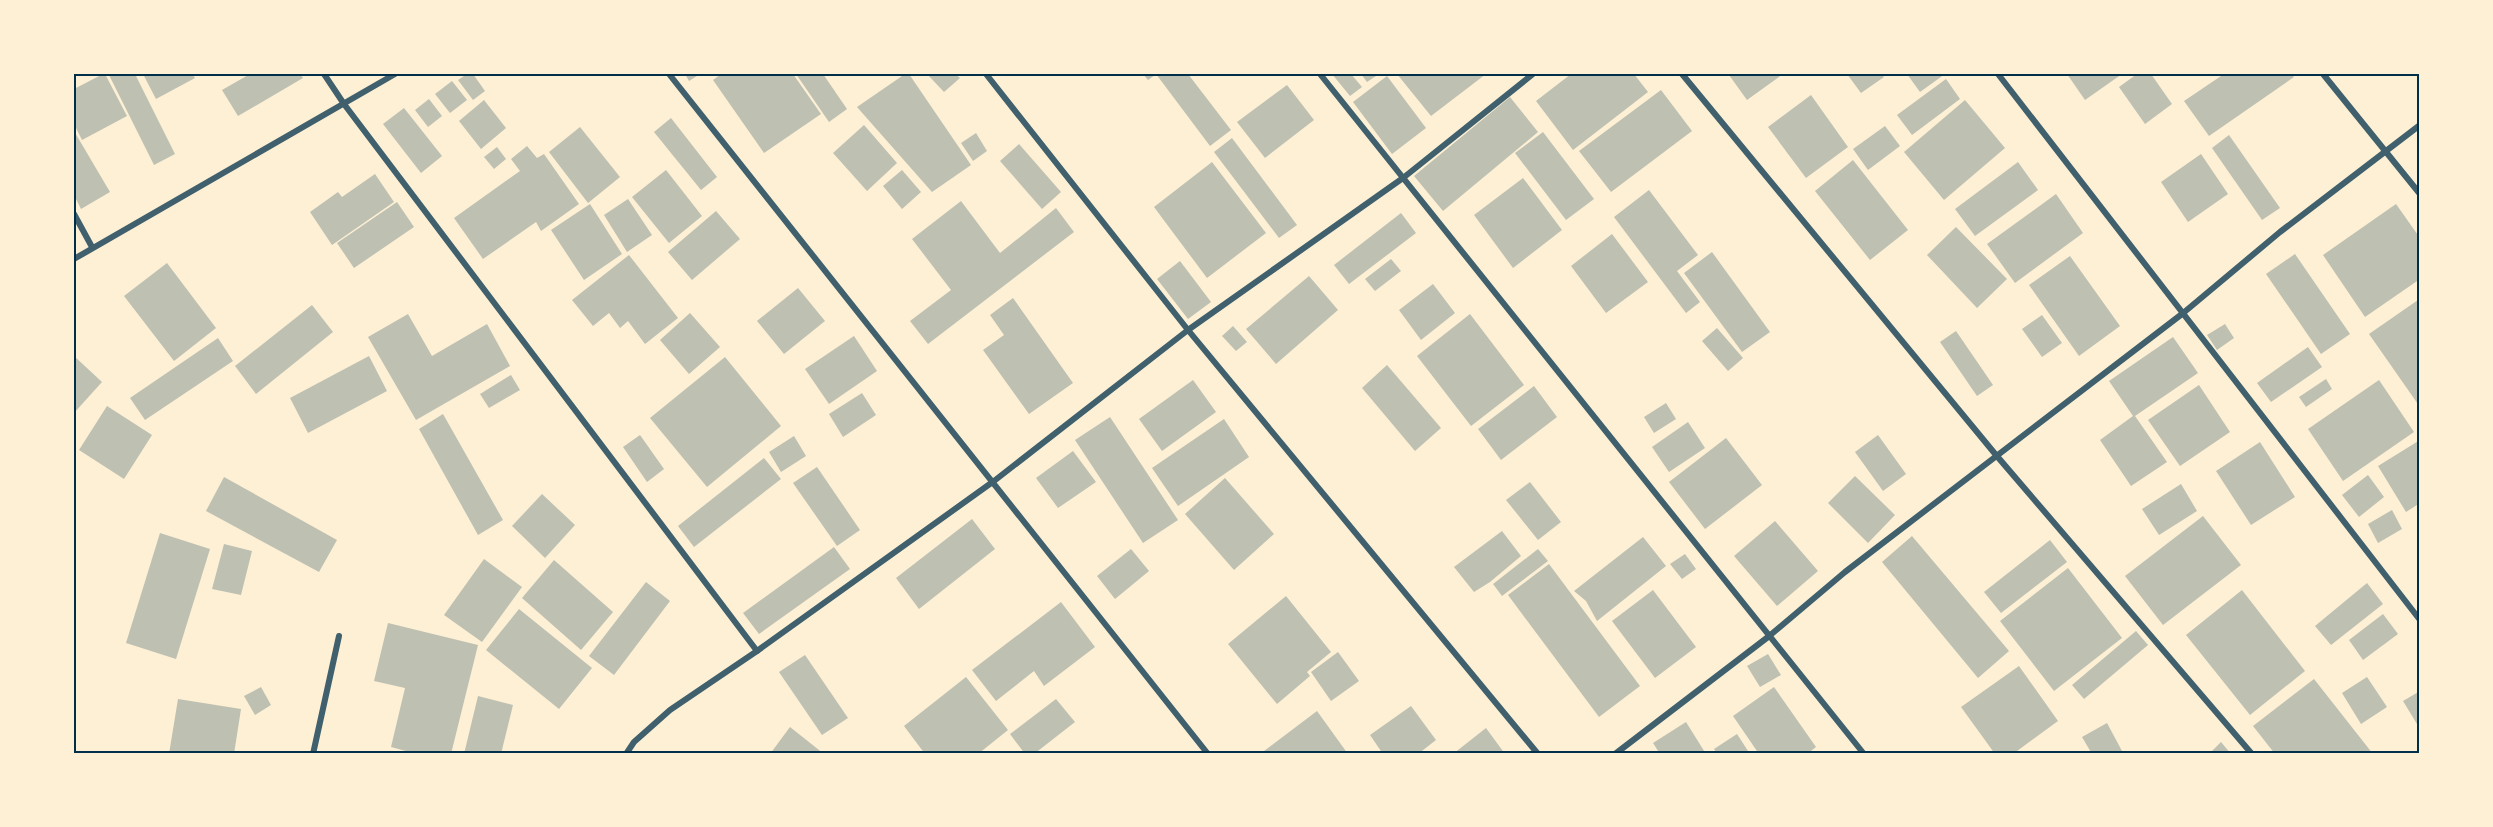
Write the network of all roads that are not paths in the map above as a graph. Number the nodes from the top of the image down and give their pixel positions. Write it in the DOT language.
graph roads {
  1 [pos="324,74"];
  2 [pos="395,74"];
  3 [pos="669,74"];
  4 [pos="986,74"];
  5 [pos="1320,74"];
  6 [pos="1533,74"];
  7 [pos="1682,74"];
  8 [pos="1998,74"];
  9 [pos="2323,74"];
  10 [pos="344,104"];
  11 [pos="2420,125"];
  12 [pos="2386,151"];
  13 [pos="1403,178"];
  14 [pos="2420,194"];
  15 [pos="74,214"];
  16 [pos="92,247"];
  17 [pos="74,259"];
  18 [pos="2182,314"];
  19 [pos="1188,330"];
  20 [pos="1996,455"];
  21 [pos="994,481"];
  22 [pos="2420,620"];
  23 [pos="339,636"];
  24 [pos="1768,637"];
  25 [pos="757,651"];
  26 [pos="313,753"];
  27 [pos="626,753"];
  28 [pos="1208,753"];
  29 [pos="1538,753"];
  30 [pos="1615,753"];
  31 [pos="1864,753"];
  32 [pos="2252,753"];
  1 -- 10 [label="street"];
  2 -- 10 [label="street"];
  3 -- 21 [label="street"];
  4 -- 19 [label="street"];
  5 -- 13 [label="street"];
  6 -- 13 [label="street"];
  7 -- 20 [label="street"];
  8 -- 18 [label="street"];
  9 -- 12 [label="street"];
  10 -- 16 [label="street"];
  10 -- 25 [label="street"];
  11 -- 12 [label="street"];
  12 -- 14 [label="street"];
  12 -- 18 [label="street"];
  13 -- 19 [label="street"];
  13 -- 24 [label="street"];
  15 -- 16 [label="street"];
  16 -- 17 [label="street"];
  18 -- 20 [label="street"];
  18 -- 22 [label="street"];
  19 -- 21 [label="street"];
  19 -- 29 [label="street"];
  20 -- 24 [label="street"];
  20 -- 32 [label="street"];
  21 -- 25 [label="street"];
  21 -- 28 [label="street"];
  23 -- 26 [label="street"];
  24 -- 30 [label="street"];
  24 -- 31 [label="street"];
  25 -- 27 [label="street"];
}
